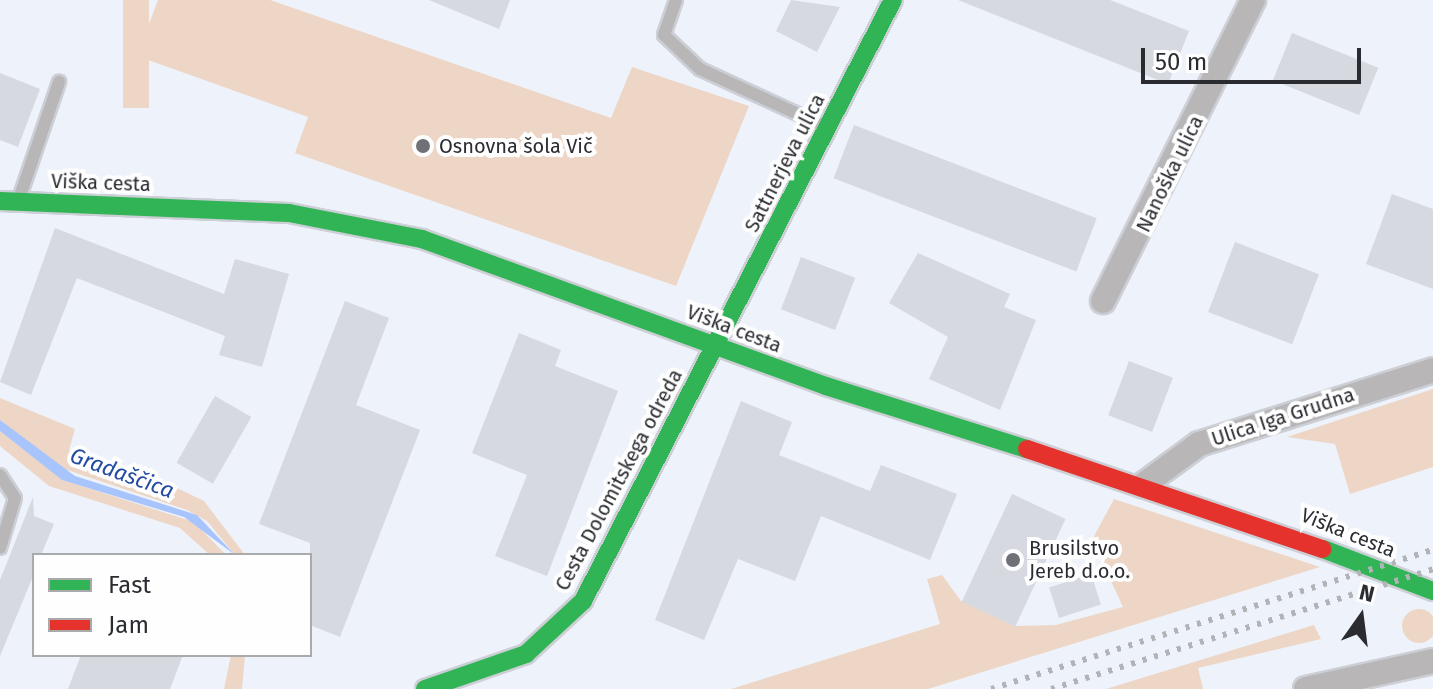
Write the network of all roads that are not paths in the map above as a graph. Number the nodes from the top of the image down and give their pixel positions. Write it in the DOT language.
graph roads {
  1 [pos="676,0"];
  2 [pos="893,0"];
  3 [pos="1253,0"];
  4 [pos="59,82"];
  5 [pos="827,128"];
  6 [pos="9,202"];
  7 [pos="1103,301"];
  8 [pos="716,345"];
  9 [pos="1433,370"];
  10 [pos="0,475"];
  11 [pos="1143,485"];
  12 [pos="0,548"];
  13 [pos="1433,591"];
  14 [pos="1433,661"];
  15 [pos="425,689"];
  16 [pos="1306,689"];
  1 -- 5 [label="lane"];
  2 -- 5 [label="street, Sattnerjeva ulica"];
  3 -- 7 [label="street, Nanoška ulica"];
  4 -- 6 [label="lane"];
  5 -- 8 [label="street, Sattnerjeva ulica"];
  6 -- 8 [label="street, Viška cesta"];
  8 -- 11 [label="street, Viška cesta"];
  8 -- 15 [label="street, Cesta Dolomitskega odreda"];
  9 -- 11 [label="street, Ulica Iga Grudna"];
  10 -- 12 [label="lane"];
  11 -- 13 [label="street, Viška cesta"];
  14 -- 16 [label="street"];
}
